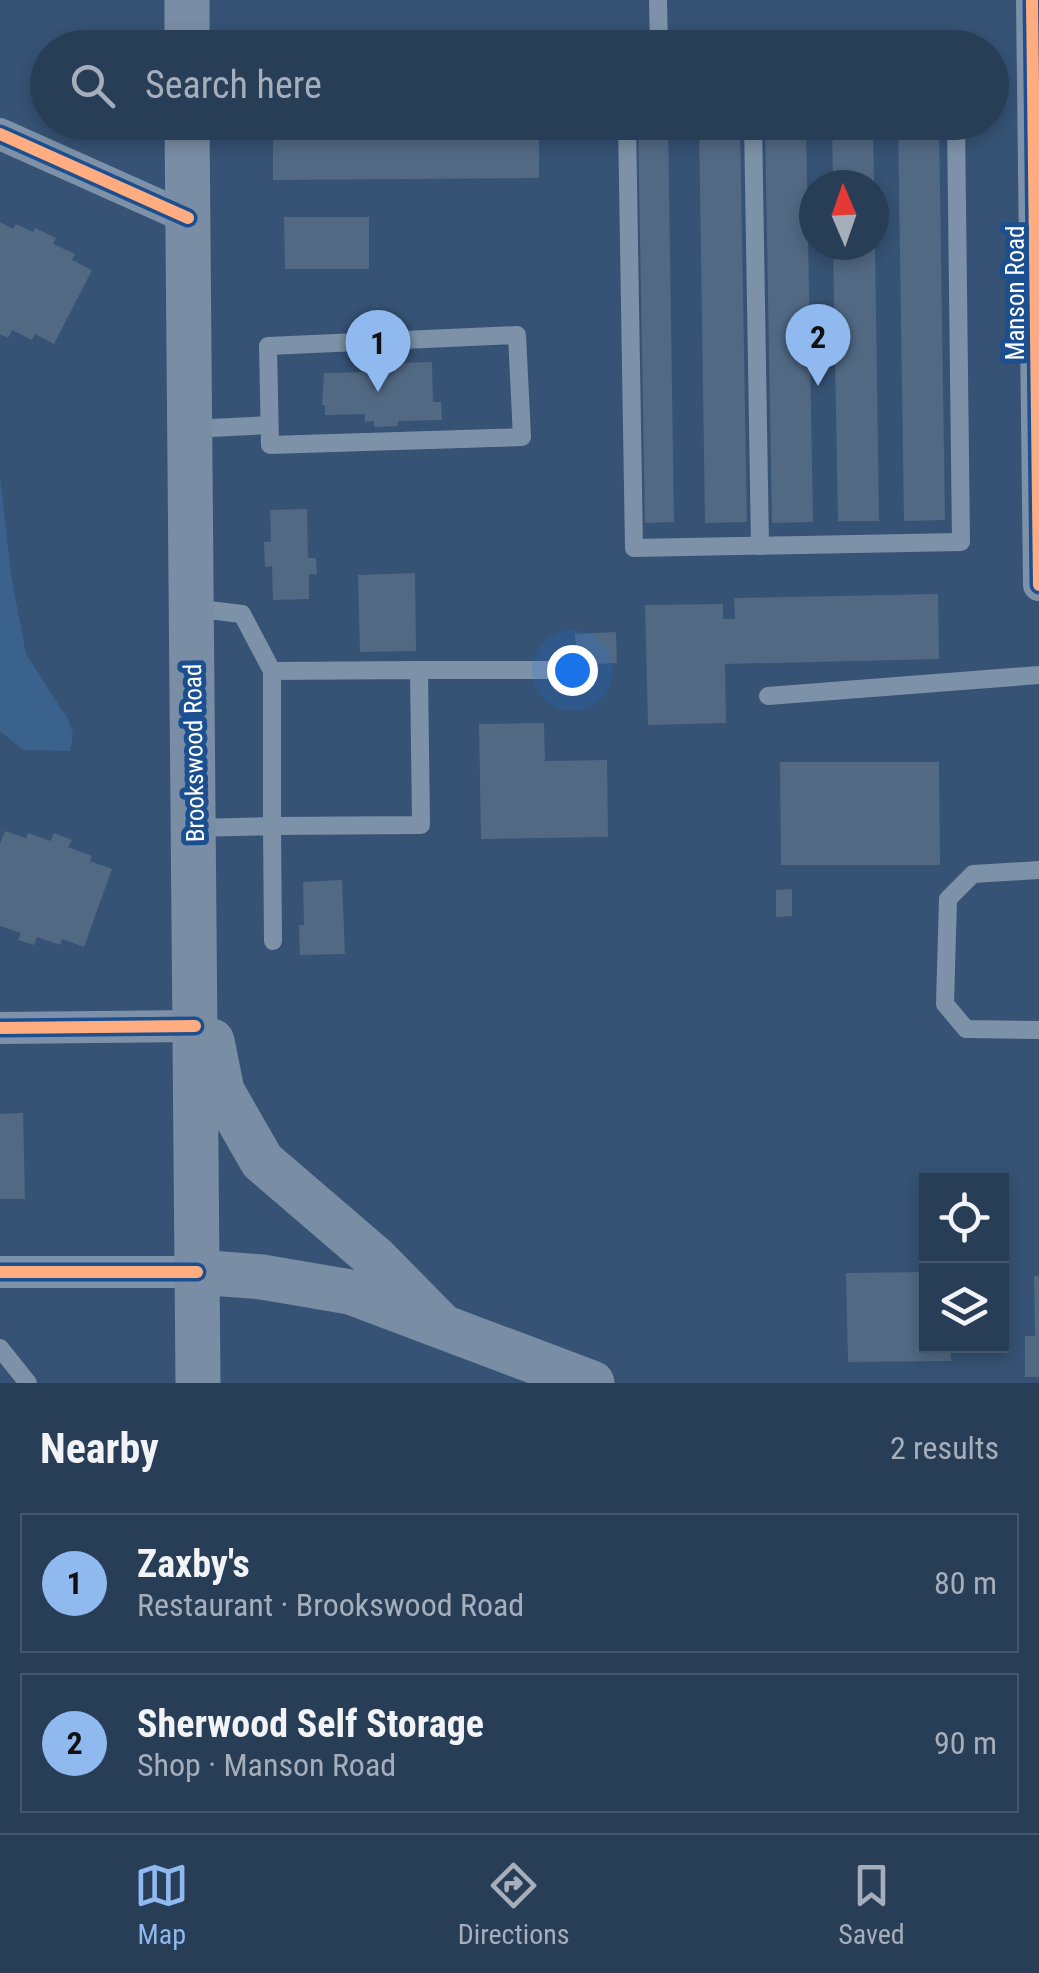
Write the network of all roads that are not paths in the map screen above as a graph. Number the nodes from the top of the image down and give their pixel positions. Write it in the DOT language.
graph roads {
  1 [pos="188,0"];
  2 [pos="658,0"];
  3 [pos="1032,0"];
  4 [pos="187,30"];
  5 [pos="659,30"];
  6 [pos="0,134"];
  7 [pos="187,140"];
  8 [pos="627,140"];
  9 [pos="753,140"];
  10 [pos="956,140"];
  11 [pos="1038,173"];
  12 [pos="188,218"];
  13 [pos="1038,335"];
  14 [pos="269,425"];
  15 [pos="190,429"];
  16 [pos="760,546"];
  17 [pos="1039,559"];
  18 [pos="1039,585"];
  19 [pos="192,608"];
  20 [pos="419,670"];
  21 [pos="562,670"];
  22 [pos="272,671"];
  23 [pos="1039,675"];
  24 [pos="768,696"];
  25 [pos="272,826"];
  26 [pos="195,828"];
  27 [pos="1039,870"];
  28 [pos="273,941"];
  29 [pos="195,961"];
  30 [pos="195,1026"];
  31 [pos="0,1028"];
  32 [pos="1039,1030"];
  33 [pos="0,1272"];
  34 [pos="197,1272"];
  35 [pos="438,1323"];
  36 [pos="0,1348"];
  37 [pos="28,1383"];
  38 [pos="198,1383"];
  39 [pos="592,1383"];
  1 -- 4 [label="main road"];
  2 -- 5 [label="lane"];
  3 -- 11 [label="street, Manson Road"];
  6 -- 12 [label="street"];
  7 -- 12 [label="main road, Brookswood Road"];
  8 -- 16 [label="lane"];
  9 -- 16 [label="lane"];
  10 -- 16 [label="lane"];
  11 -- 13 [label="street, Manson Road"];
  12 -- 15 [label="main road, Brookswood Road"];
  13 -- 17 [label="street, Manson Road"];
  14 -- 14 [label="lane"];
  14 -- 15 [label="lane"];
  15 -- 19 [label="main road, Brookswood Road"];
  17 -- 18 [label="street, Manson Road"];
  19 -- 22 [label="lane"];
  19 -- 26 [label="main road, Brookswood Road"];
  20 -- 21 [label="lane"];
  20 -- 22 [label="lane"];
  20 -- 25 [label="lane"];
  22 -- 25 [label="lane"];
  23 -- 24 [label="lane"];
  25 -- 26 [label="lane"];
  25 -- 28 [label="lane"];
  26 -- 29 [label="main road, Brookswood Road"];
  27 -- 32 [label="lane"];
  29 -- 30 [label="main road, Brookswood Road"];
  29 -- 35 [label="main road"];
  30 -- 31 [label="street"];
  30 -- 34 [label="main road, Brookswood Road"];
  33 -- 34 [label="street"];
  34 -- 35 [label="main road"];
  34 -- 38 [label="main road, Brookswood Road"];
  35 -- 39 [label="main road"];
  36 -- 37 [label="lane"];
}
